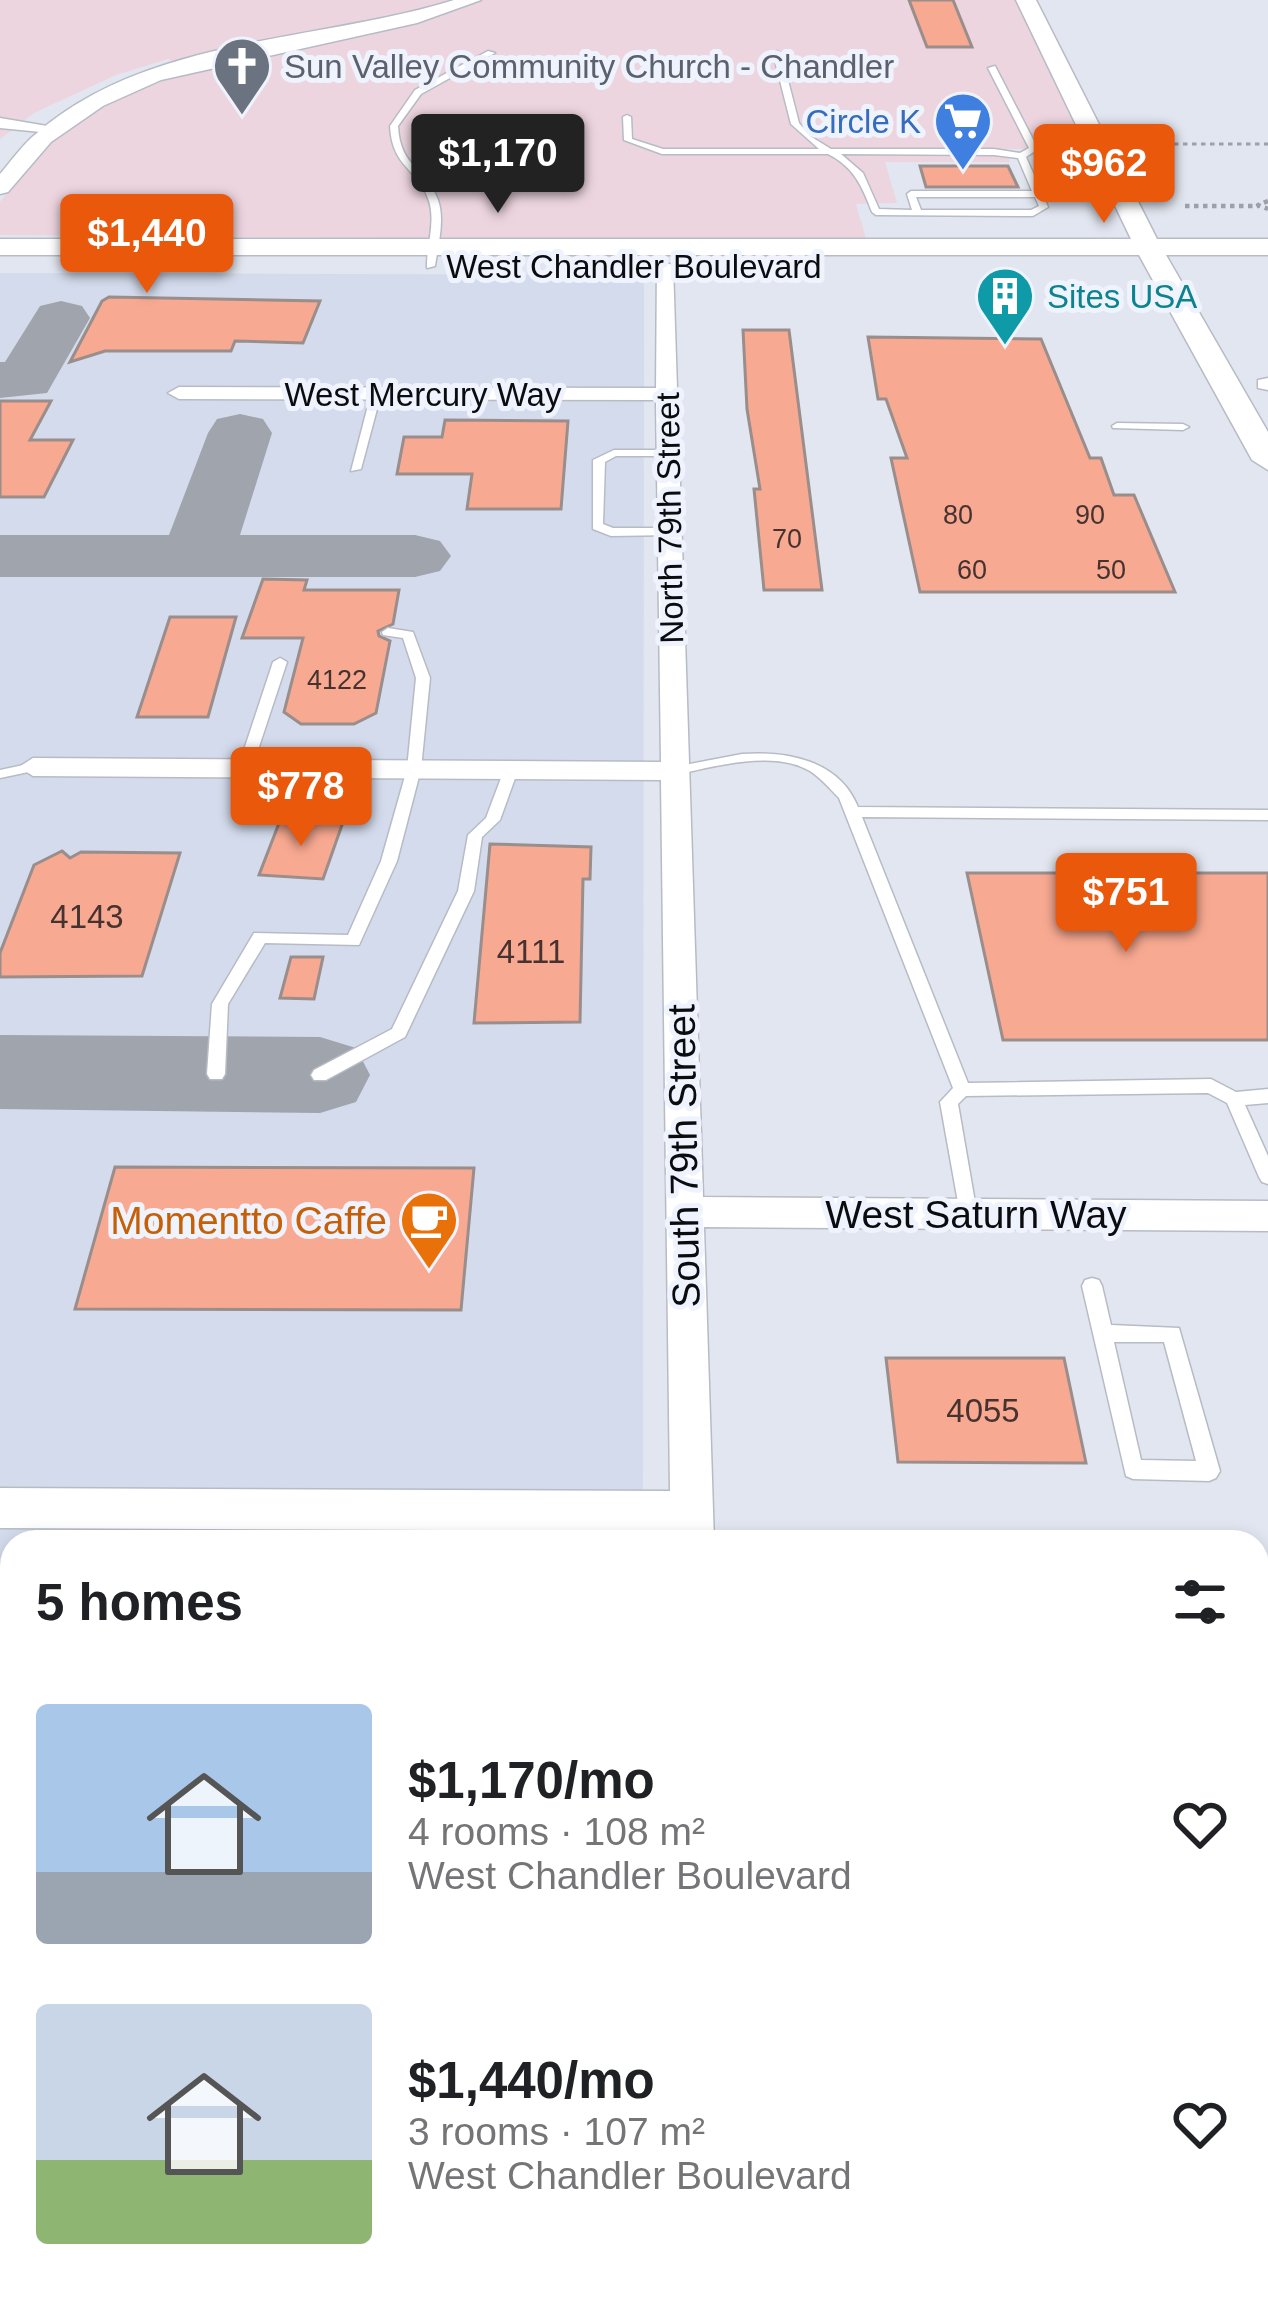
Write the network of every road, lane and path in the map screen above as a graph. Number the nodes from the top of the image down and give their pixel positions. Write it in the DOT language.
graph roads {
  1 [pos="446,0"];
  2 [pos="472,0"];
  3 [pos="1026,0"];
  4 [pos="384,21"];
  5 [pos="777,52"];
  6 [pos="490,53"];
  7 [pos="1202,62"];
  8 [pos="1214,62"];
  9 [pos="1060,63"];
  10 [pos="1088,63"];
  11 [pos="992,68"];
  12 [pos="627,117"];
  13 [pos="0,122"];
  14 [pos="27,126"];
  15 [pos="51,128"];
  16 [pos="1165,143"];
  17 [pos="1266,146"];
  18 [pos="0,149"];
  19 [pos="837,152"];
  20 [pos="1021,157"];
  21 [pos="0,187"];
  22 [pos="1038,194"];
  23 [pos="1268,205"];
  24 [pos="917,212"];
  25 [pos="1177,212"];
  26 [pos="0,247"];
  27 [pos="1268,247"];
  28 [pos="431,256"];
  29 [pos="1154,256"];
  30 [pos="1268,263"];
  31 [pos="1195,264"];
  32 [pos="0,265"];
  33 [pos="664,266"];
  34 [pos="1247,354"];
  35 [pos="1267,386"];
  36 [pos="179,393"];
  37 [pos="376,394"];
  38 [pos="668,394"];
  39 [pos="1117,426"];
  40 [pos="1183,427"];
  41 [pos="668,453"];
  42 [pos="1268,460"];
  43 [pos="355,469"];
  44 [pos="669,532"];
  45 [pos="388,632"];
  46 [pos="280,662"];
  47 [pos="33,767"];
  48 [pos="245,768"];
  49 [pos="414,769"];
  50 [pos="511,770"];
  51 [pos="674,771"];
  52 [pos="0,774"];
  53 [pos="853,812"];
  54 [pos="1268,815"];
  55 [pos="216,1074"];
  56 [pos="320,1075"];
  57 [pos="962,1090"];
  58 [pos="1268,1096"];
  59 [pos="1234,1099"];
  60 [pos="1268,1177"];
  61 [pos="684,1212"];
  62 [pos="968,1214"];
  63 [pos="1268,1216"];
  64 [pos="1092,1286"];
  65 [pos="1103,1334"];
  66 [pos="0,1508"];
  67 [pos="468,1526"];
  68 [pos="692,1527"];
  1 -- 4 [label="street"];
  2 -- 4 [label="street"];
  3 -- 9 [label="main road"];
  4 -- 14 [label="street"];
  4 -- 15 [label="street"];
  5 -- 19 [label="lane"];
  6 -- 28 [label="lane"];
  7 -- 8 [label="lane"];
  9 -- 10 [label="main road"];
  9 -- 29 [label="main road"];
  11 -- 20 [label="lane"];
  12 -- 19 [label="lane"];
  13 -- 14 [label="street"];
  14 -- 15 [label="street"];
  14 -- 18 [label="street"];
  15 -- 21 [label="street"];
  16 -- 17 [label="path"];
  19 -- 20 [label="lane"];
  19 -- 24 [label="lane"];
  20 -- 22 [label="lane"];
  22 -- 24 [label="lane"];
  22 -- 24 [label="lane"];
  23 -- 25 [label="path"];
  25 -- 31 [label="main road"];
  26 -- 28 [label="main road, West Chandler Boulevard"];
  27 -- 31 [label="main road, West Chandler Boulevard"];
  28 -- 29 [label="main road, West Chandler Boulevard"];
  28 -- 32 [label="main road, West Chandler Boulevard"];
  28 -- 33 [label="main road, West Chandler Boulevard"];
  29 -- 31 [label="main road, West Chandler Boulevard"];
  29 -- 33 [label="main road, West Chandler Boulevard"];
  29 -- 42 [label="main road"];
  30 -- 31 [label="main road, West Chandler Boulevard"];
  33 -- 38 [label="street, North 79th Street"];
  34 -- 35 [label="main road"];
  36 -- 37 [label="street, West Mercury Way"];
  37 -- 38 [label="street, West Mercury Way"];
  37 -- 43 [label="lane"];
  38 -- 41 [label="street, North 79th Street"];
  39 -- 40 [label="lane"];
  41 -- 44 [label="street, North 79th Street"];
  41 -- 44 [label="lane"];
  44 -- 51 [label="street, North 79th Street"];
  45 -- 49 [label="lane"];
  46 -- 48 [label="lane"];
  47 -- 48 [label="street"];
  47 -- 52 [label="lane"];
  48 -- 49 [label="street"];
  49 -- 50 [label="street"];
  49 -- 55 [label="lane"];
  50 -- 51 [label="street"];
  50 -- 56 [label="lane"];
  51 -- 53 [label="lane"];
  51 -- 61 [label="street, South 79th Street"];
  53 -- 54 [label="lane"];
  53 -- 57 [label="lane"];
  57 -- 59 [label="lane"];
  57 -- 62 [label="lane"];
  58 -- 59 [label="lane"];
  59 -- 60 [label="lane"];
  61 -- 62 [label="street, West Saturn Way"];
  61 -- 68 [label="street, South 79th Street"];
  62 -- 63 [label="street, West Saturn Way"];
  64 -- 65 [label="lane"];
  65 -- 65 [label="lane"];
  66 -- 67 [label="street"];
  67 -- 68 [label="street"];
}
